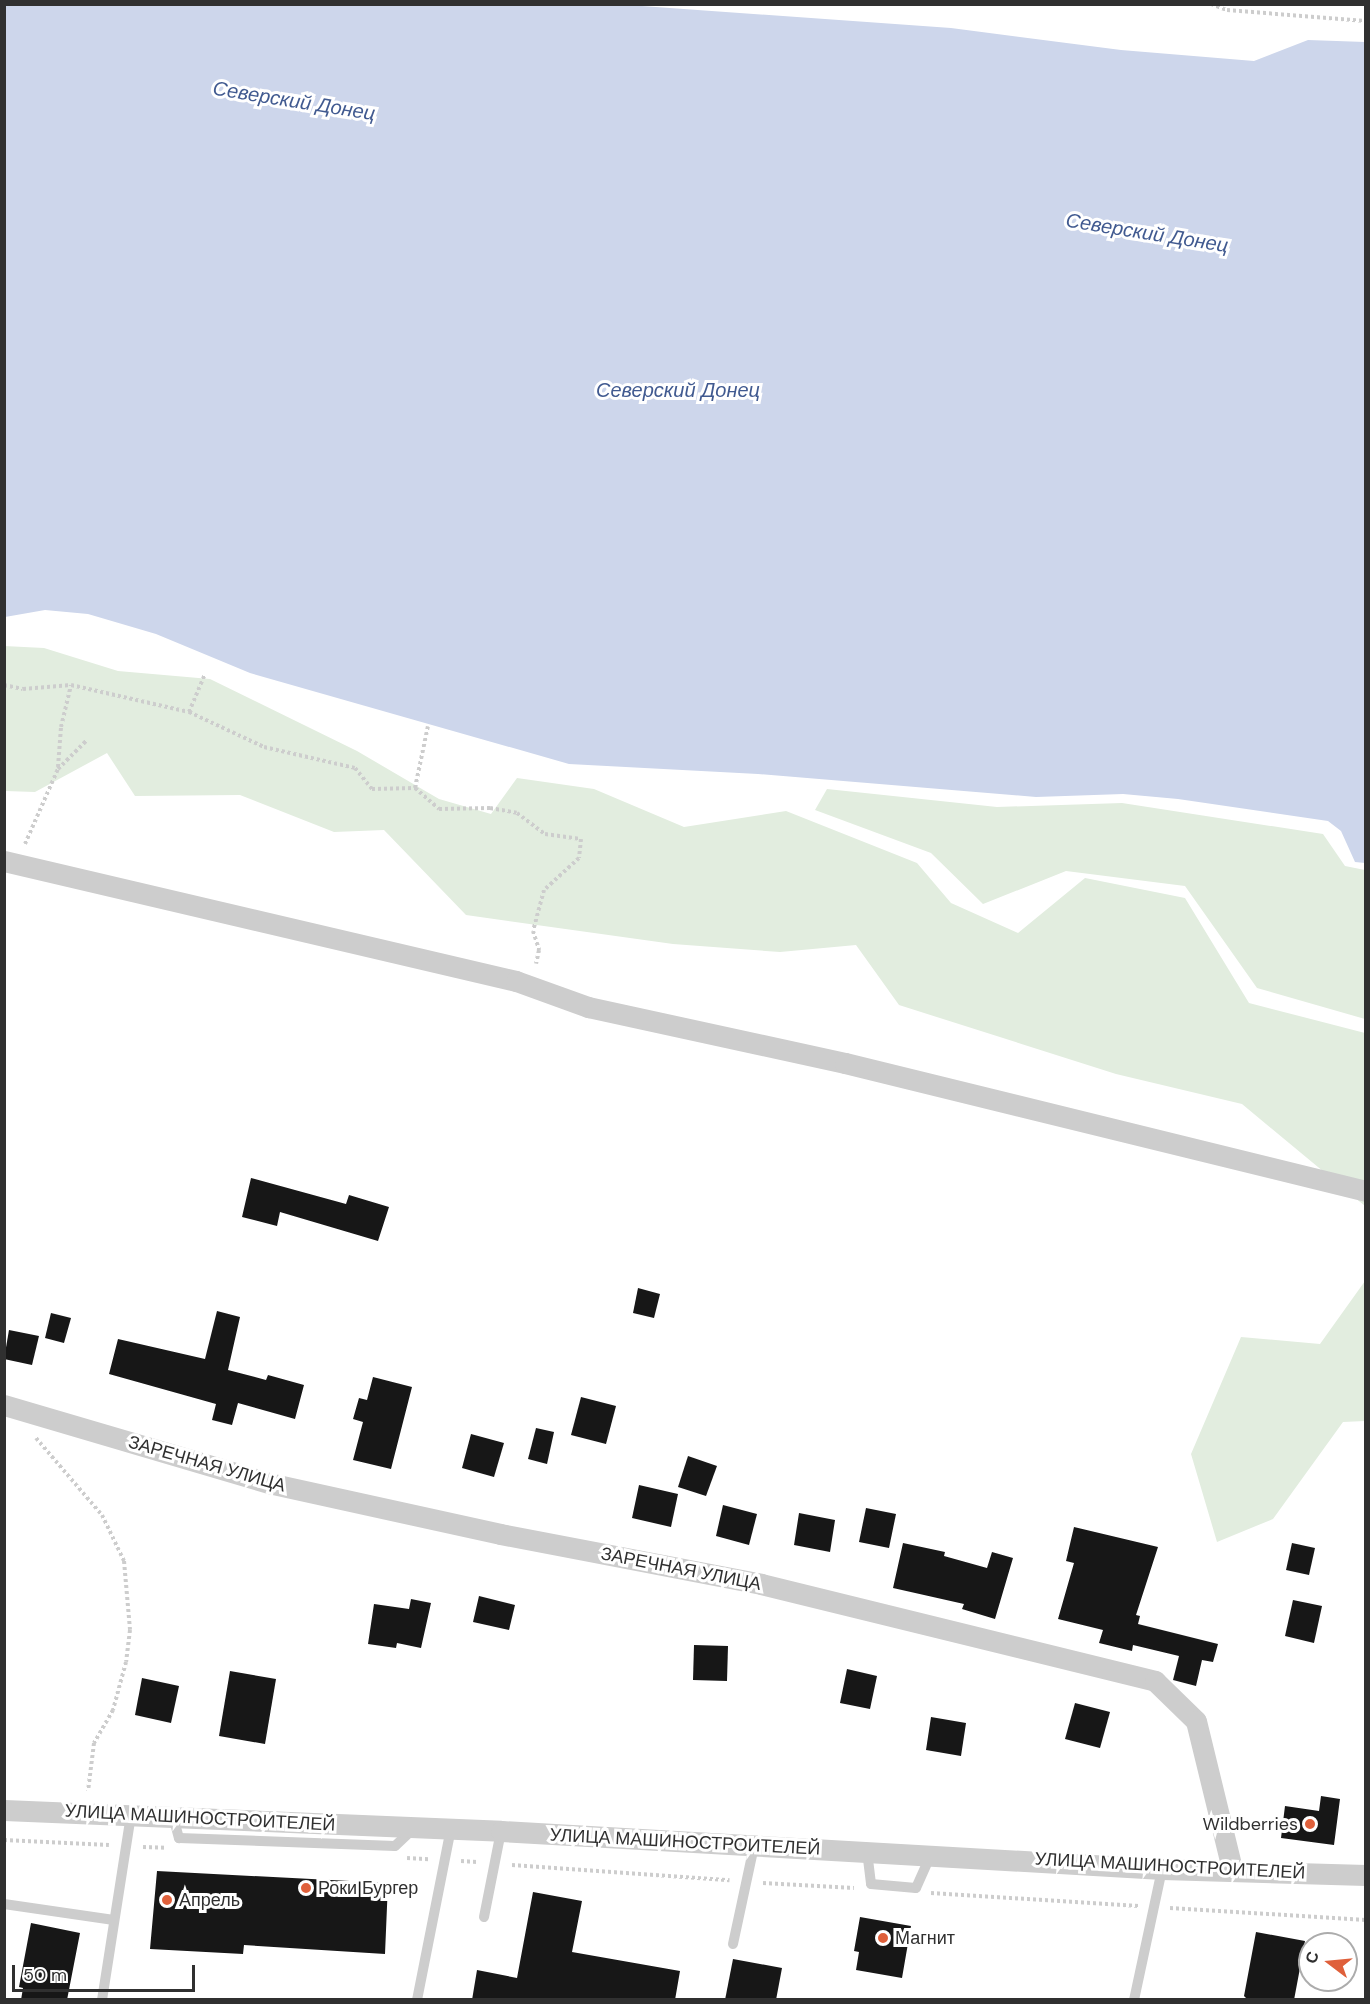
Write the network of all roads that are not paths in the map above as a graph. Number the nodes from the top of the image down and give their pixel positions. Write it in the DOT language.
graph roads {
  1 [pos="10,862"];
  2 [pos="1365,1191"];
  3 [pos="4,1405"];
  4 [pos="4,1810"];
  5 [pos="131,1814"];
  6 [pos="452,1829"];
  7 [pos="501,1831"];
  8 [pos="754,1846"];
  9 [pos="867,1851"];
  10 [pos="931,1854"];
  11 [pos="1365,1864"];
  12 [pos="1162,1869"];
  13 [pos="1232,1869"];
  14 [pos="1343,1874"];
  15 [pos="1365,1875"];
  16 [pos="4,1904"];
  17 [pos="484,1917"];
  18 [pos="114,1920"];
  19 [pos="734,1944"];
  20 [pos="102,2000"];
  21 [pos="417,2000"];
  22 [pos="1134,2000"];
  1 -- 2 [label="street"];
  3 -- 13 [label="street, ЗАРЕЧНАЯ УЛИЦА"];
  4 -- 5 [label="street, УЛИЦА МАШИНОСТРОИТЕЛЕЙ"];
  5 -- 6 [label="street, УЛИЦА МАШИНОСТРОИТЕЛЕЙ"];
  5 -- 18 [label="lane"];
  6 -- 7 [label="street, УЛИЦА МАШИНОСТРОИТЕЛЕЙ"];
  6 -- 21 [label="lane"];
  7 -- 8 [label="street, УЛИЦА МАШИНОСТРОИТЕЛЕЙ"];
  7 -- 17 [label="lane"];
  8 -- 9 [label="street, УЛИЦА МАШИНОСТРОИТЕЛЕЙ"];
  8 -- 19 [label="lane"];
  9 -- 10 [label="street, УЛИЦА МАШИНОСТРОИТЕЛЕЙ"];
  9 -- 10 [label="lane"];
  10 -- 12 [label="street, УЛИЦА МАШИНОСТРОИТЕЛЕЙ"];
  11 -- 14 [label="lane"];
  12 -- 13 [label="street, УЛИЦА МАШИНОСТРОИТЕЛЕЙ"];
  12 -- 22 [label="lane"];
  13 -- 14 [label="street, УЛИЦА МАШИНОСТРОИТЕЛЕЙ"];
  14 -- 15 [label="street, УЛИЦА МАШИНОСТРОИТЕЛЕЙ"];
  16 -- 18 [label="lane"];
  18 -- 20 [label="lane"];
}
